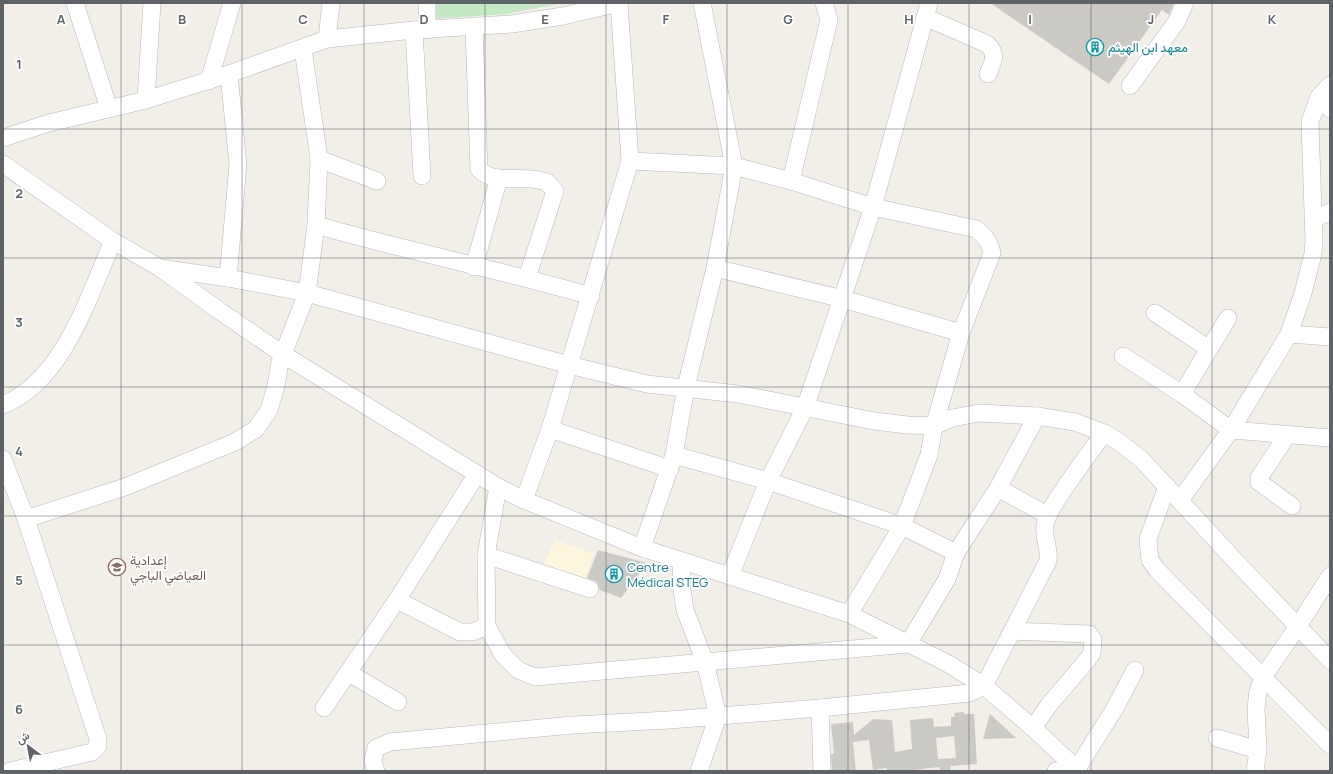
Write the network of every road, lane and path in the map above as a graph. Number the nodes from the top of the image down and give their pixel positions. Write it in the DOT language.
graph roads {
  1 [pos="75,3"];
  2 [pos="152,3"];
  3 [pos="232,3"];
  4 [pos="331,3"];
  5 [pos="428,3"];
  6 [pos="619,3"];
  7 [pos="702,3"];
  8 [pos="824,3"];
  9 [pos="1184,3"];
  10 [pos="927,10"];
  11 [pos="474,28"];
  12 [pos="421,30"];
  13 [pos="327,40"];
  14 [pos="303,49"];
  15 [pos="229,74"];
  16 [pos="988,74"];
  17 [pos="209,81"];
  18 [pos="1130,86"];
  19 [pos="1326,97"];
  20 [pos="146,100"];
  21 [pos="109,109"];
  22 [pos="3,138"];
  23 [pos="319,159"];
  24 [pos="630,161"];
  25 [pos="3,164"];
  26 [pos="734,166"];
  27 [pos="422,176"];
  28 [pos="498,178"];
  29 [pos="377,180"];
  30 [pos="791,181"];
  31 [pos="872,207"];
  32 [pos="1330,212"];
  33 [pos="1313,219"];
  34 [pos="316,225"];
  35 [pos="113,241"];
  36 [pos="474,267"];
  37 [pos="160,268"];
  38 [pos="715,268"];
  39 [pos="228,278"];
  40 [pos="527,278"];
  41 [pos="307,293"];
  42 [pos="591,296"];
  43 [pos="843,299"];
  44 [pos="1155,313"];
  45 [pos="1228,318"];
  46 [pos="961,333"];
  47 [pos="1289,334"];
  48 [pos="1330,337"];
  49 [pos="1209,349"];
  50 [pos="284,354"];
  51 [pos="1123,356"];
  52 [pos="569,365"];
  53 [pos="686,387"];
  54 [pos="1182,394"];
  55 [pos="3,405"];
  56 [pos="805,408"];
  57 [pos="1037,416"];
  58 [pos="934,426"];
  59 [pos="550,429"];
  60 [pos="1231,430"];
  61 [pos="1104,433"];
  62 [pos="1288,434"];
  63 [pos="1330,438"];
  64 [pos="3,459"];
  65 [pos="672,462"];
  66 [pos="477,474"];
  67 [pos="768,481"];
  68 [pos="1167,486"];
  69 [pos="498,487"];
  70 [pos="998,488"];
  71 [pos="524,500"];
  72 [pos="1180,500"];
  73 [pos="1292,506"];
  74 [pos="1047,515"];
  75 [pos="26,519"];
  76 [pos="902,526"];
  77 [pos="642,548"];
  78 [pos="956,553"];
  79 [pos="486,555"];
  80 [pos="681,562"];
  81 [pos="730,576"];
  82 [pos="1330,576"];
  83 [pos="590,589"];
  84 [pos="397,600"];
  85 [pos="849,614"];
  86 [pos="487,626"];
  87 [pos="1298,626"];
  88 [pos="1012,631"];
  89 [pos="908,644"];
  90 [pos="1330,660"];
  91 [pos="705,662"];
  92 [pos="1135,670"];
  93 [pos="349,673"];
  94 [pos="1263,677"];
  95 [pos="984,686"];
  96 [pos="398,702"];
  97 [pos="324,708"];
  98 [pos="820,708"];
  99 [pos="718,716"];
  100 [pos="1033,728"];
  101 [pos="1217,738"];
  102 [pos="1330,745"];
  103 [pos="1258,750"];
  104 [pos="3,766"];
  105 [pos="1078,770"];
  106 [pos="4,771"];
  107 [pos="10,771"];
  108 [pos="376,771"];
  109 [pos="699,771"];
  110 [pos="822,771"];
  111 [pos="1056,771"];
  112 [pos="1255,771"];
  1 -- 21 [label="street"];
  2 -- 20 [label="street"];
  3 -- 17 [label="street"];
  4 -- 13 [label="street"];
  5 -- 12 [label="street"];
  6 -- 11 [label="street"];
  6 -- 24 [label="street"];
  7 -- 26 [label="street"];
  8 -- 30 [label="street"];
  9 -- 18 [label="street"];
  10 -- 16 [label="street"];
  10 -- 31 [label="street"];
  11 -- 12 [label="street"];
  11 -- 28 [label="street"];
  12 -- 13 [label="street"];
  12 -- 27 [label="street"];
  13 -- 14 [label="street"];
  14 -- 15 [label="street"];
  14 -- 23 [label="street"];
  15 -- 17 [label="street"];
  15 -- 39 [label="street"];
  17 -- 20 [label="street"];
  19 -- 33 [label="street"];
  20 -- 21 [label="street"];
  21 -- 22 [label="street"];
  23 -- 29 [label="street"];
  23 -- 34 [label="street"];
  24 -- 26 [label="street"];
  24 -- 42 [label="street"];
  25 -- 35 [label="street"];
  26 -- 30 [label="street"];
  26 -- 38 [label="street"];
  28 -- 36 [label="street"];
  28 -- 40 [label="street"];
  30 -- 31 [label="street"];
  31 -- 43 [label="street"];
  31 -- 46 [label="street"];
  32 -- 33 [label="street"];
  33 -- 47 [label="street"];
  34 -- 36 [label="street"];
  34 -- 41 [label="street"];
  35 -- 37 [label="street"];
  35 -- 55 [label="street"];
  36 -- 40 [label="street"];
  37 -- 39 [label="street"];
  37 -- 50 [label="street"];
  38 -- 43 [label="street"];
  38 -- 53 [label="street"];
  39 -- 41 [label="street"];
  40 -- 42 [label="street"];
  41 -- 50 [label="street"];
  41 -- 52 [label="street"];
  42 -- 52 [label="street"];
  43 -- 46 [label="street"];
  43 -- 56 [label="street"];
  44 -- 49 [label="street"];
  45 -- 49 [label="street"];
  46 -- 58 [label="street"];
  47 -- 48 [label="street"];
  47 -- 60 [label="street"];
  49 -- 54 [label="street"];
  50 -- 66 [label="street"];
  50 -- 75 [label="street"];
  51 -- 54 [label="street"];
  52 -- 53 [label="street"];
  52 -- 59 [label="street"];
  53 -- 56 [label="street"];
  53 -- 65 [label="street"];
  54 -- 60 [label="street"];
  56 -- 58 [label="street"];
  56 -- 67 [label="street"];
  57 -- 58 [label="street"];
  57 -- 61 [label="street"];
  57 -- 70 [label="street"];
  58 -- 76 [label="street"];
  59 -- 65 [label="street"];
  59 -- 71 [label="street"];
  60 -- 62 [label="street"];
  60 -- 72 [label="street"];
  61 -- 68 [label="street"];
  61 -- 74 [label="street"];
  62 -- 63 [label="street"];
  62 -- 73 [label="street"];
  64 -- 75 [label="street"];
  65 -- 67 [label="street"];
  65 -- 77 [label="street"];
  66 -- 69 [label="street"];
  66 -- 84 [label="street"];
  67 -- 76 [label="street"];
  67 -- 81 [label="street"];
  68 -- 72 [label="street"];
  68 -- 94 [label="street"];
  69 -- 71 [label="street"];
  69 -- 79 [label="street"];
  70 -- 74 [label="street"];
  70 -- 78 [label="street"];
  71 -- 77 [label="street"];
  72 -- 87 [label="street"];
  74 -- 88 [label="street"];
  75 -- 107 [label="street"];
  76 -- 78 [label="street"];
  76 -- 85 [label="street"];
  77 -- 80 [label="street"];
  78 -- 89 [label="street"];
  79 -- 83 [label="street"];
  79 -- 86 [label="street"];
  80 -- 81 [label="street"];
  80 -- 91 [label="street"];
  81 -- 85 [label="street"];
  82 -- 87 [label="street"];
  84 -- 86 [label="street"];
  84 -- 93 [label="street"];
  85 -- 89 [label="street"];
  86 -- 91 [label="street"];
  87 -- 90 [label="street"];
  87 -- 94 [label="street"];
  88 -- 95 [label="street"];
  88 -- 100 [label="street"];
  89 -- 91 [label="street"];
  89 -- 95 [label="street"];
  91 -- 99 [label="street"];
  92 -- 105 [label="street"];
  93 -- 96 [label="street"];
  93 -- 97 [label="street"];
  94 -- 102 [label="street"];
  94 -- 103 [label="street"];
  95 -- 98 [label="street"];
  95 -- 100 [label="street"];
  98 -- 99 [label="street"];
  98 -- 110 [label="street"];
  99 -- 108 [label="street"];
  99 -- 109 [label="street"];
  100 -- 105 [label="street"];
  101 -- 103 [label="street"];
  103 -- 112 [label="street"];
  104 -- 106 [label="street"];
  105 -- 111 [label="street"];
}
